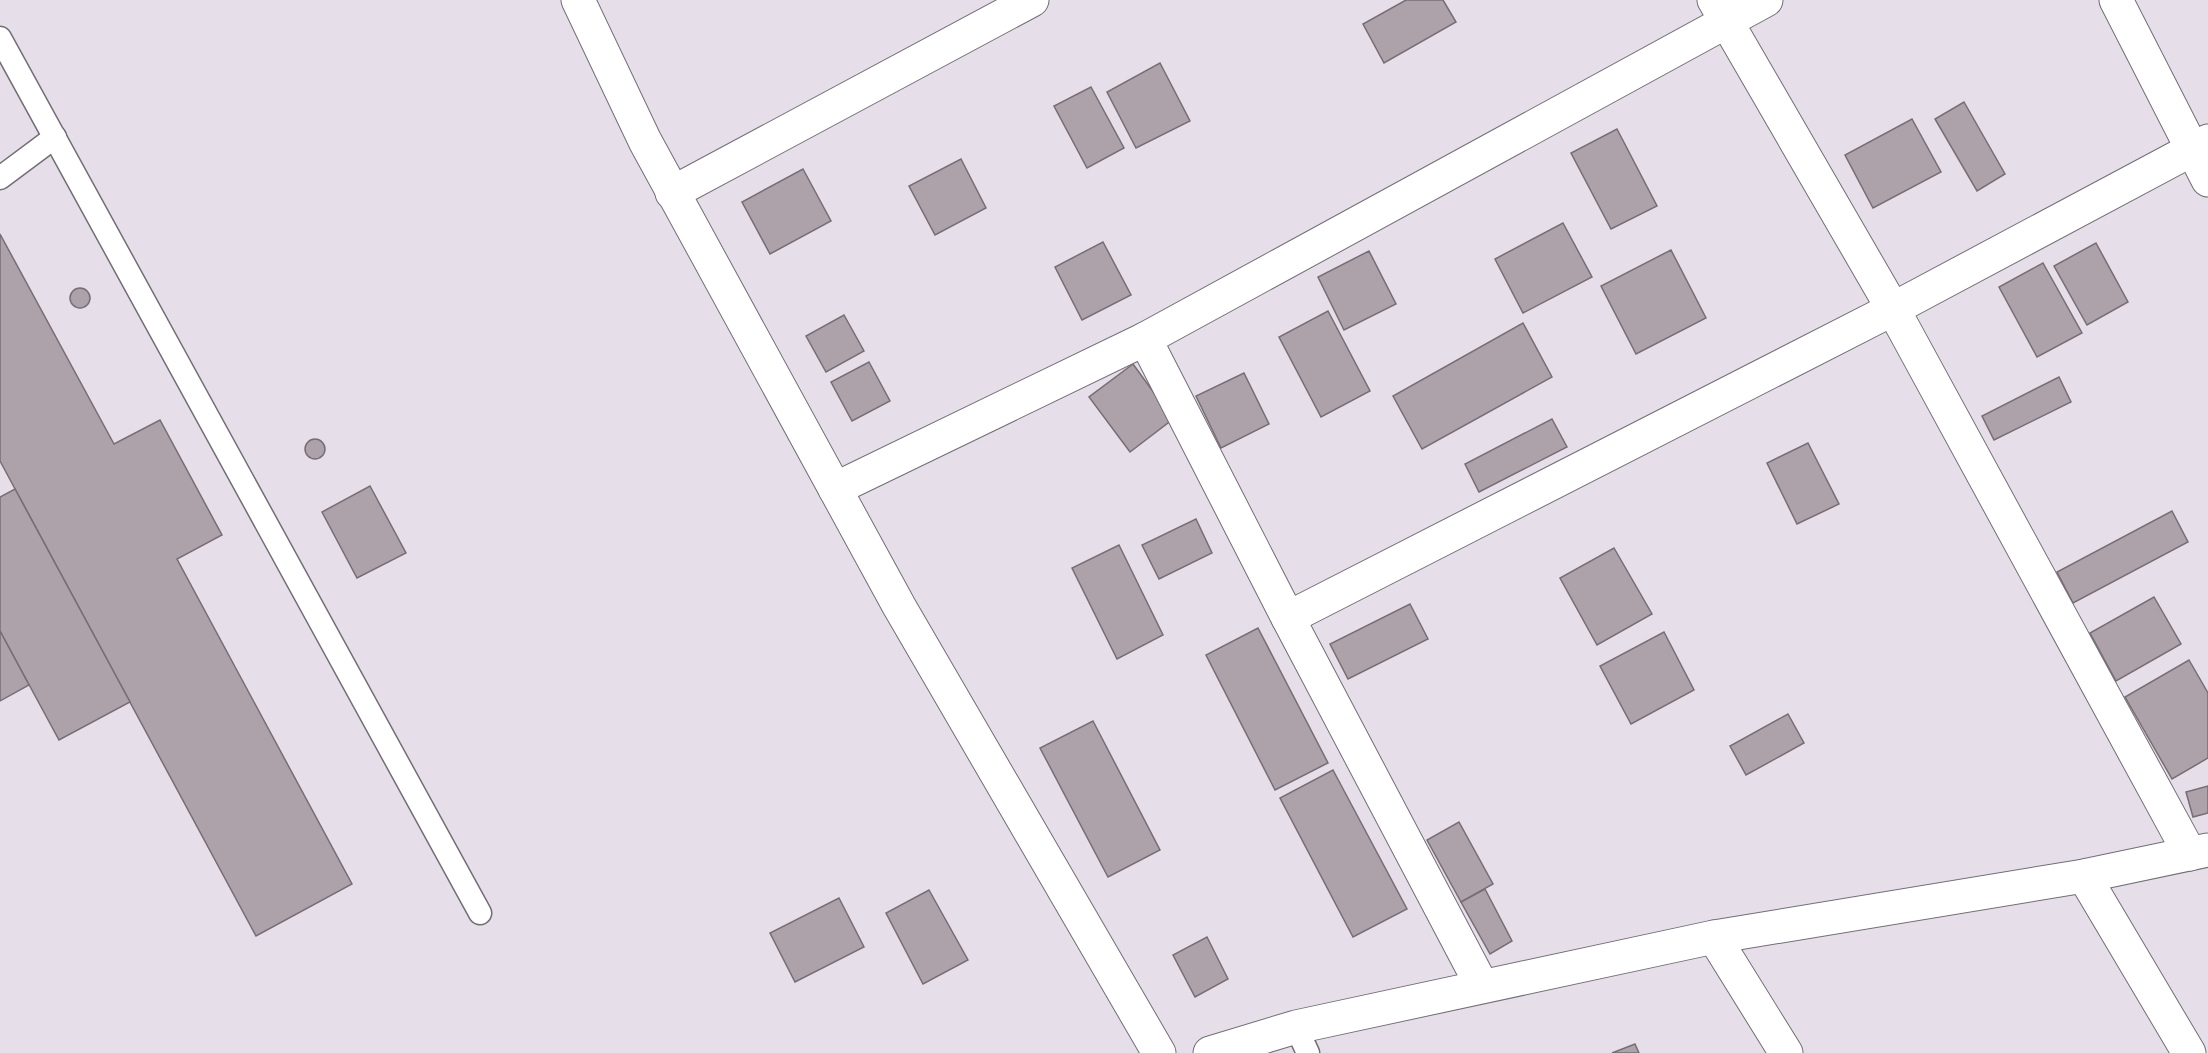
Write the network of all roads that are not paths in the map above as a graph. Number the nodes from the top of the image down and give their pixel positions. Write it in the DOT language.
graph roads {
  1 [pos="578,0"];
  2 [pos="1032,0"];
  3 [pos="1766,0"];
  4 [pos="2116,0"];
  5 [pos="1720,11"];
  6 [pos="0,38"];
  7 [pos="55,138"];
  8 [pos="2200,145"];
  9 [pos="0,178"];
  10 [pos="2208,180"];
  11 [pos="672,193"];
  12 [pos="1893,309"];
  13 [pos="1145,339"];
  14 [pos="835,489"];
  15 [pos="1288,618"];
  16 [pos="2199,852"];
  17 [pos="2084,876"];
  18 [pos="480,913"];
  19 [pos="1714,937"];
  20 [pos="1482,986"];
  21 [pos="1302,1040"];
  22 [pos="1159,1053"];
  23 [pos="1210,1053"];
  24 [pos="1786,1053"];
  25 [pos="2189,1053"];
  1 -- 11 [label="street"];
  2 -- 11 [label="street"];
  3 -- 5 [label="street"];
  4 -- 8 [label="street"];
  5 -- 12 [label="street"];
  5 -- 13 [label="street"];
  6 -- 7 [label="lane"];
  7 -- 9 [label="lane"];
  7 -- 18 [label="lane"];
  8 -- 10 [label="street"];
  8 -- 12 [label="street"];
  11 -- 14 [label="street"];
  12 -- 15 [label="street"];
  12 -- 16 [label="street"];
  13 -- 14 [label="street"];
  13 -- 15 [label="street"];
  14 -- 22 [label="street"];
  15 -- 20 [label="street"];
  16 -- 17 [label="street"];
  17 -- 19 [label="street"];
  17 -- 25 [label="street"];
  19 -- 20 [label="street"];
  19 -- 24 [label="street"];
  20 -- 21 [label="street"];
  21 -- 23 [label="street"];
}
